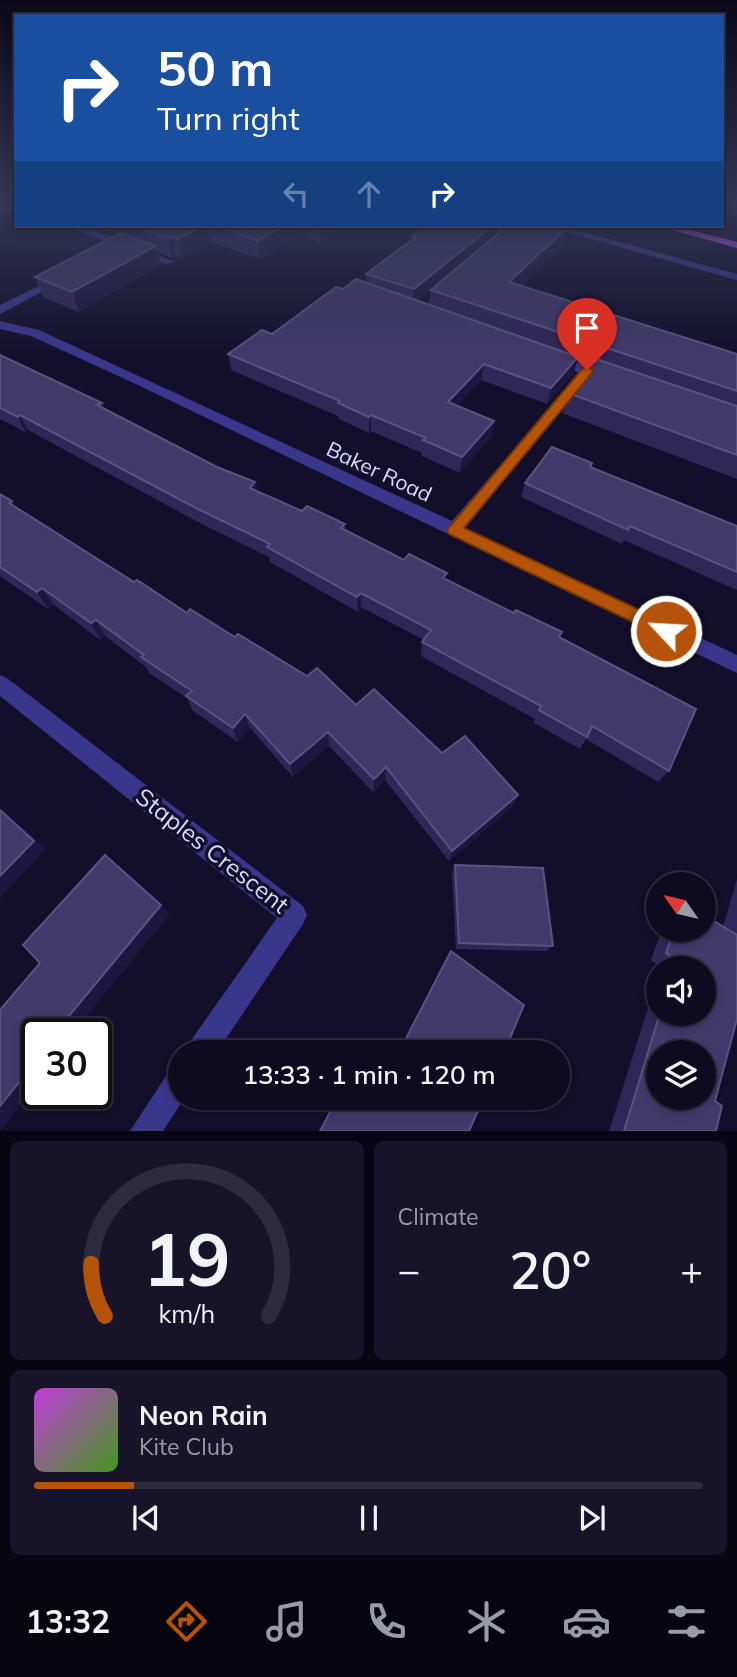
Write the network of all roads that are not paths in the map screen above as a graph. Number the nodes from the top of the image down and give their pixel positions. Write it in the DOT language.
graph roads {
  1 [pos="133,252"];
  2 [pos="645,252"];
  3 [pos="170,262"];
  4 [pos="68,274"];
  5 [pos="737,277"];
  6 [pos="0,310"];
  7 [pos="0,325"];
  8 [pos="548,357"];
  9 [pos="587,370"];
  10 [pos="625,383"];
  11 [pos="454,530"];
  12 [pos="737,664"];
  13 [pos="0,684"];
  14 [pos="208,1040"];
  15 [pos="168,1097"];
  16 [pos="145,1131"];
  1 -- 3 [label="street"];
  2 -- 5 [label="street"];
  4 -- 6 [label="street"];
  7 -- 11 [label="street, Baker Road"];
  8 -- 9 [label="street"];
  9 -- 10 [label="street"];
  9 -- 11 [label="street"];
  11 -- 12 [label="street, Baker Road"];
  13 -- 14 [label="street, Staples Crescent"];
  15 -- 16 [label="street"];
}
